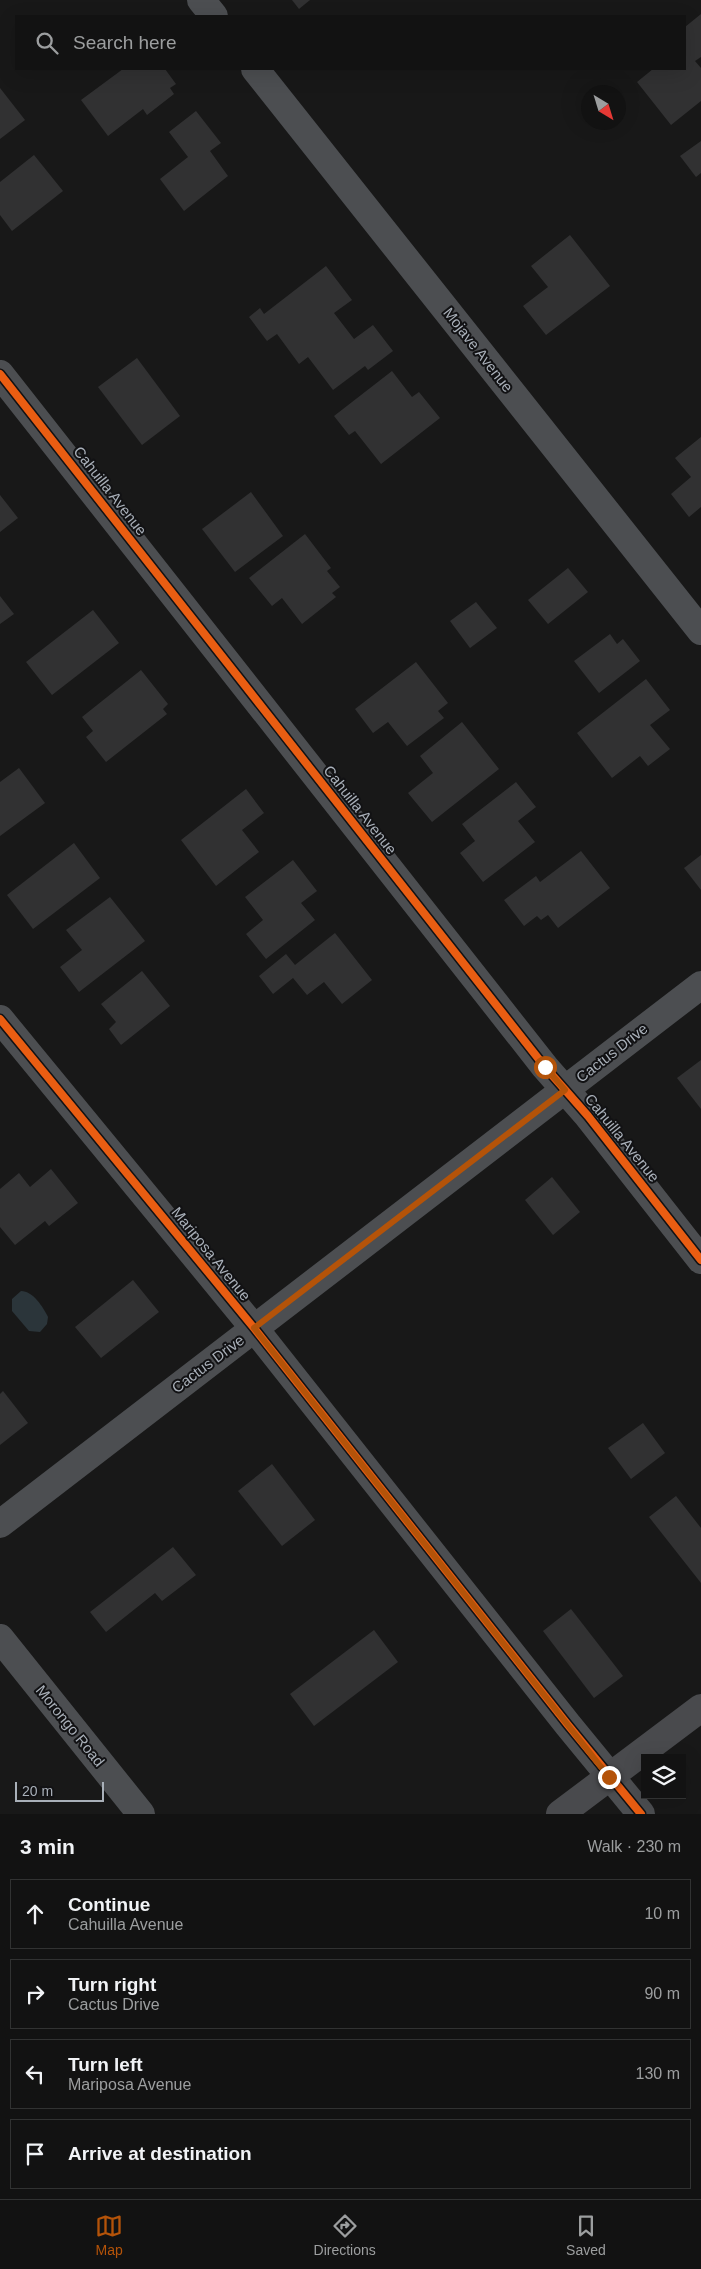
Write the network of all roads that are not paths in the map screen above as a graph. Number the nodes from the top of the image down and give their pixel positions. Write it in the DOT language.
graph roads {
  1 [pos="201,0"];
  2 [pos="213,15"];
  3 [pos="256,70"];
  4 [pos="0,374"];
  5 [pos="701,631"];
  6 [pos="701,985"];
  7 [pos="0,1019"];
  8 [pos="565,1090"];
  9 [pos="701,1260"];
  10 [pos="254,1328"];
  11 [pos="0,1524"];
  12 [pos="0,1638"];
  13 [pos="701,1708"];
  14 [pos="609,1777"];
  15 [pos="141,1814"];
  16 [pos="560,1814"];
  17 [pos="641,1814"];
  1 -- 2 [label="street"];
  3 -- 5 [label="street, Mojave Avenue"];
  4 -- 8 [label="street, Cahuilla Avenue"];
  6 -- 8 [label="street, Cactus Drive"];
  7 -- 10 [label="street, Mariposa Avenue"];
  8 -- 9 [label="street, Cahuilla Avenue"];
  8 -- 10 [label="street, Cactus Drive"];
  10 -- 11 [label="street, Cactus Drive"];
  10 -- 14 [label="street, Mariposa Avenue"];
  12 -- 15 [label="street, Morongo Road"];
  13 -- 14 [label="main road"];
  14 -- 16 [label="main road"];
  14 -- 17 [label="street, Mariposa Avenue"];
}
